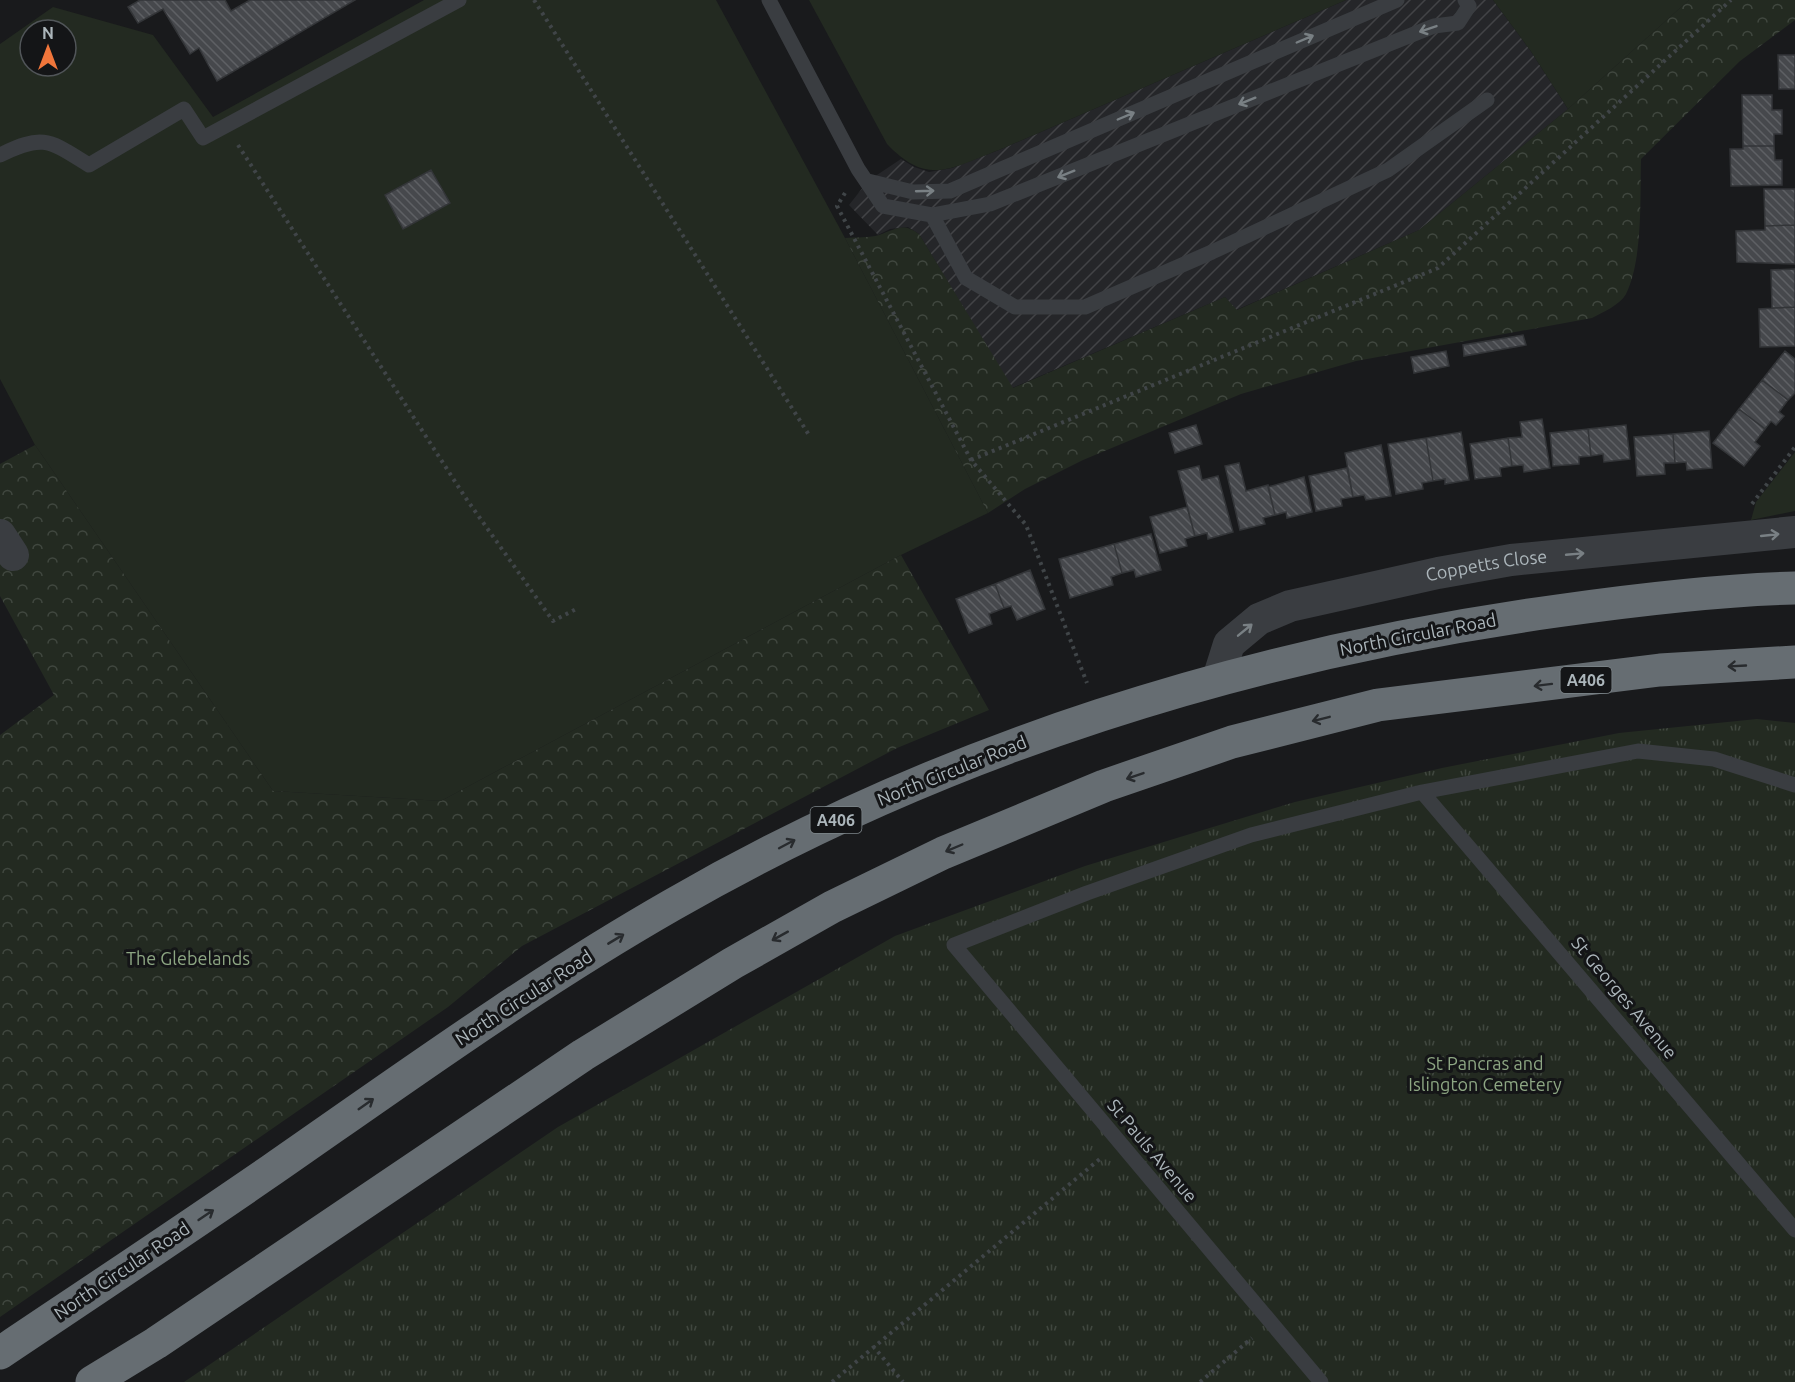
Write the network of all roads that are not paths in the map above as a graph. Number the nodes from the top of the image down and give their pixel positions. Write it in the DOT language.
graph roads {
  1 [pos="459,0"];
  2 [pos="769,0"];
  3 [pos="1397,0"];
  4 [pos="1465,0"];
  5 [pos="1487,100"];
  6 [pos="0,155"];
  7 [pos="863,175"];
  8 [pos="932,215"];
  9 [pos="1795,532"];
  10 [pos="1795,588"];
  11 [pos="1795,662"];
  12 [pos="1218,679"];
  13 [pos="1795,785"];
  14 [pos="1422,792"];
  15 [pos="1795,1230"];
  16 [pos="0,1353"];
  17 [pos="92,1382"];
  18 [pos="1321,1382"];
  1 -- 6 [label="lane"];
  2 -- 7 [label="lane"];
  7 -- 3 [label="lane, one-way"];
  4 -- 8 [label="lane, one-way"];
  5 -- 8 [label="lane"];
  7 -- 8 [label="lane"];
  12 -- 9 [label="street, Coppetts Close, one-way"];
  10 -- 12 [label="highway, North Circular Road / A406"];
  11 -- 17 [label="highway, A406, one-way"];
  16 -- 12 [label="highway, North Circular Road / A406, one-way"];
  13 -- 14 [label="lane"];
  14 -- 15 [label="lane, St Georges Avenue"];
  14 -- 18 [label="lane, St Pauls Avenue"];
}
